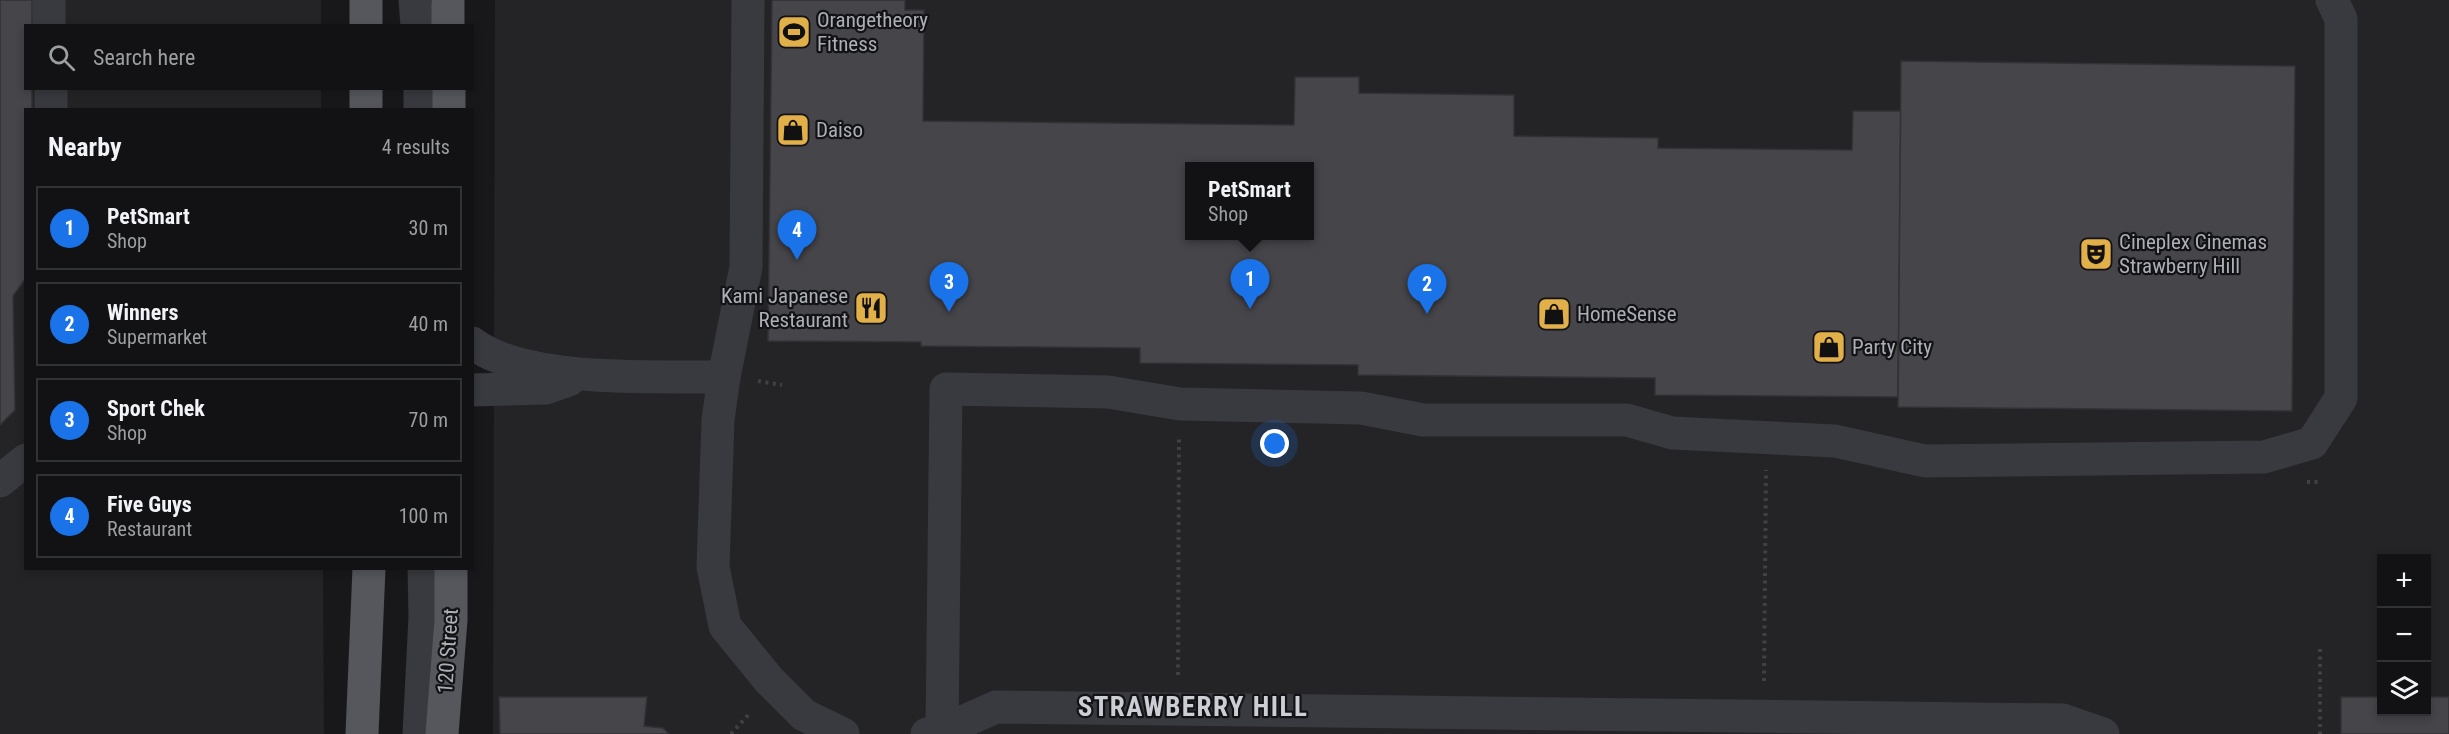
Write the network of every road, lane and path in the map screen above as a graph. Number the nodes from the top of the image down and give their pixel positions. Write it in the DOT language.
graph roads {
  1 [pos="49,0"];
  2 [pos="366,0"];
  3 [pos="415,0"];
  4 [pos="448,0"];
  5 [pos="748,0"];
  6 [pos="2332,0"];
  7 [pos="50,24"];
  8 [pos="366,24"];
  9 [pos="417,24"];
  10 [pos="448,24"];
  11 [pos="51,90"];
  12 [pos="366,90"];
  13 [pos="420,90"];
  14 [pos="449,90"];
  15 [pos="51,108"];
  16 [pos="366,108"];
  17 [pos="420,108"];
  18 [pos="449,108"];
  19 [pos="474,344"];
  20 [pos="582,375"];
  21 [pos="739,379"];
  22 [pos="782,385"];
  23 [pos="474,390"];
  24 [pos="1179,436"];
  25 [pos="1766,461"];
  26 [pos="24,462"];
  27 [pos="0,481"];
  28 [pos="369,570"];
  29 [pos="424,570"];
  30 [pos="451,570"];
  31 [pos="2320,649"];
  32 [pos="1178,679"];
  33 [pos="1764,688"];
  34 [pos="748,715"];
  35 [pos="1442,723"];
  36 [pos="1498,724"];
  37 [pos="935,732"];
  38 [pos="362,734"];
  39 [pos="419,734"];
  40 [pos="442,734"];
  41 [pos="731,734"];
  42 [pos="843,734"];
  43 [pos="2103,734"];
  44 [pos="2320,734"];
  1 -- 7 [label="lane"];
  2 -- 8 [label="main road"];
  3 -- 9 [label="lane"];
  4 -- 10 [label="main road"];
  5 -- 21 [label="lane"];
  6 -- 37 [label="lane"];
  11 -- 15 [label="lane"];
  12 -- 16 [label="main road"];
  13 -- 17 [label="lane"];
  14 -- 18 [label="main road"];
  19 -- 20 [label="lane"];
  20 -- 21 [label="lane"];
  20 -- 23 [label="lane"];
  21 -- 22 [label="path"];
  21 -- 42 [label="lane"];
  24 -- 32 [label="path"];
  25 -- 33 [label="path"];
  26 -- 27 [label="lane"];
  28 -- 38 [label="main road"];
  29 -- 39 [label="lane"];
  30 -- 40 [label="main road, 120 Street"];
  31 -- 44 [label="path"];
  34 -- 41 [label="path"];
  35 -- 36 [label="lane"];
  35 -- 37 [label="lane"];
  36 -- 43 [label="lane"];
}
